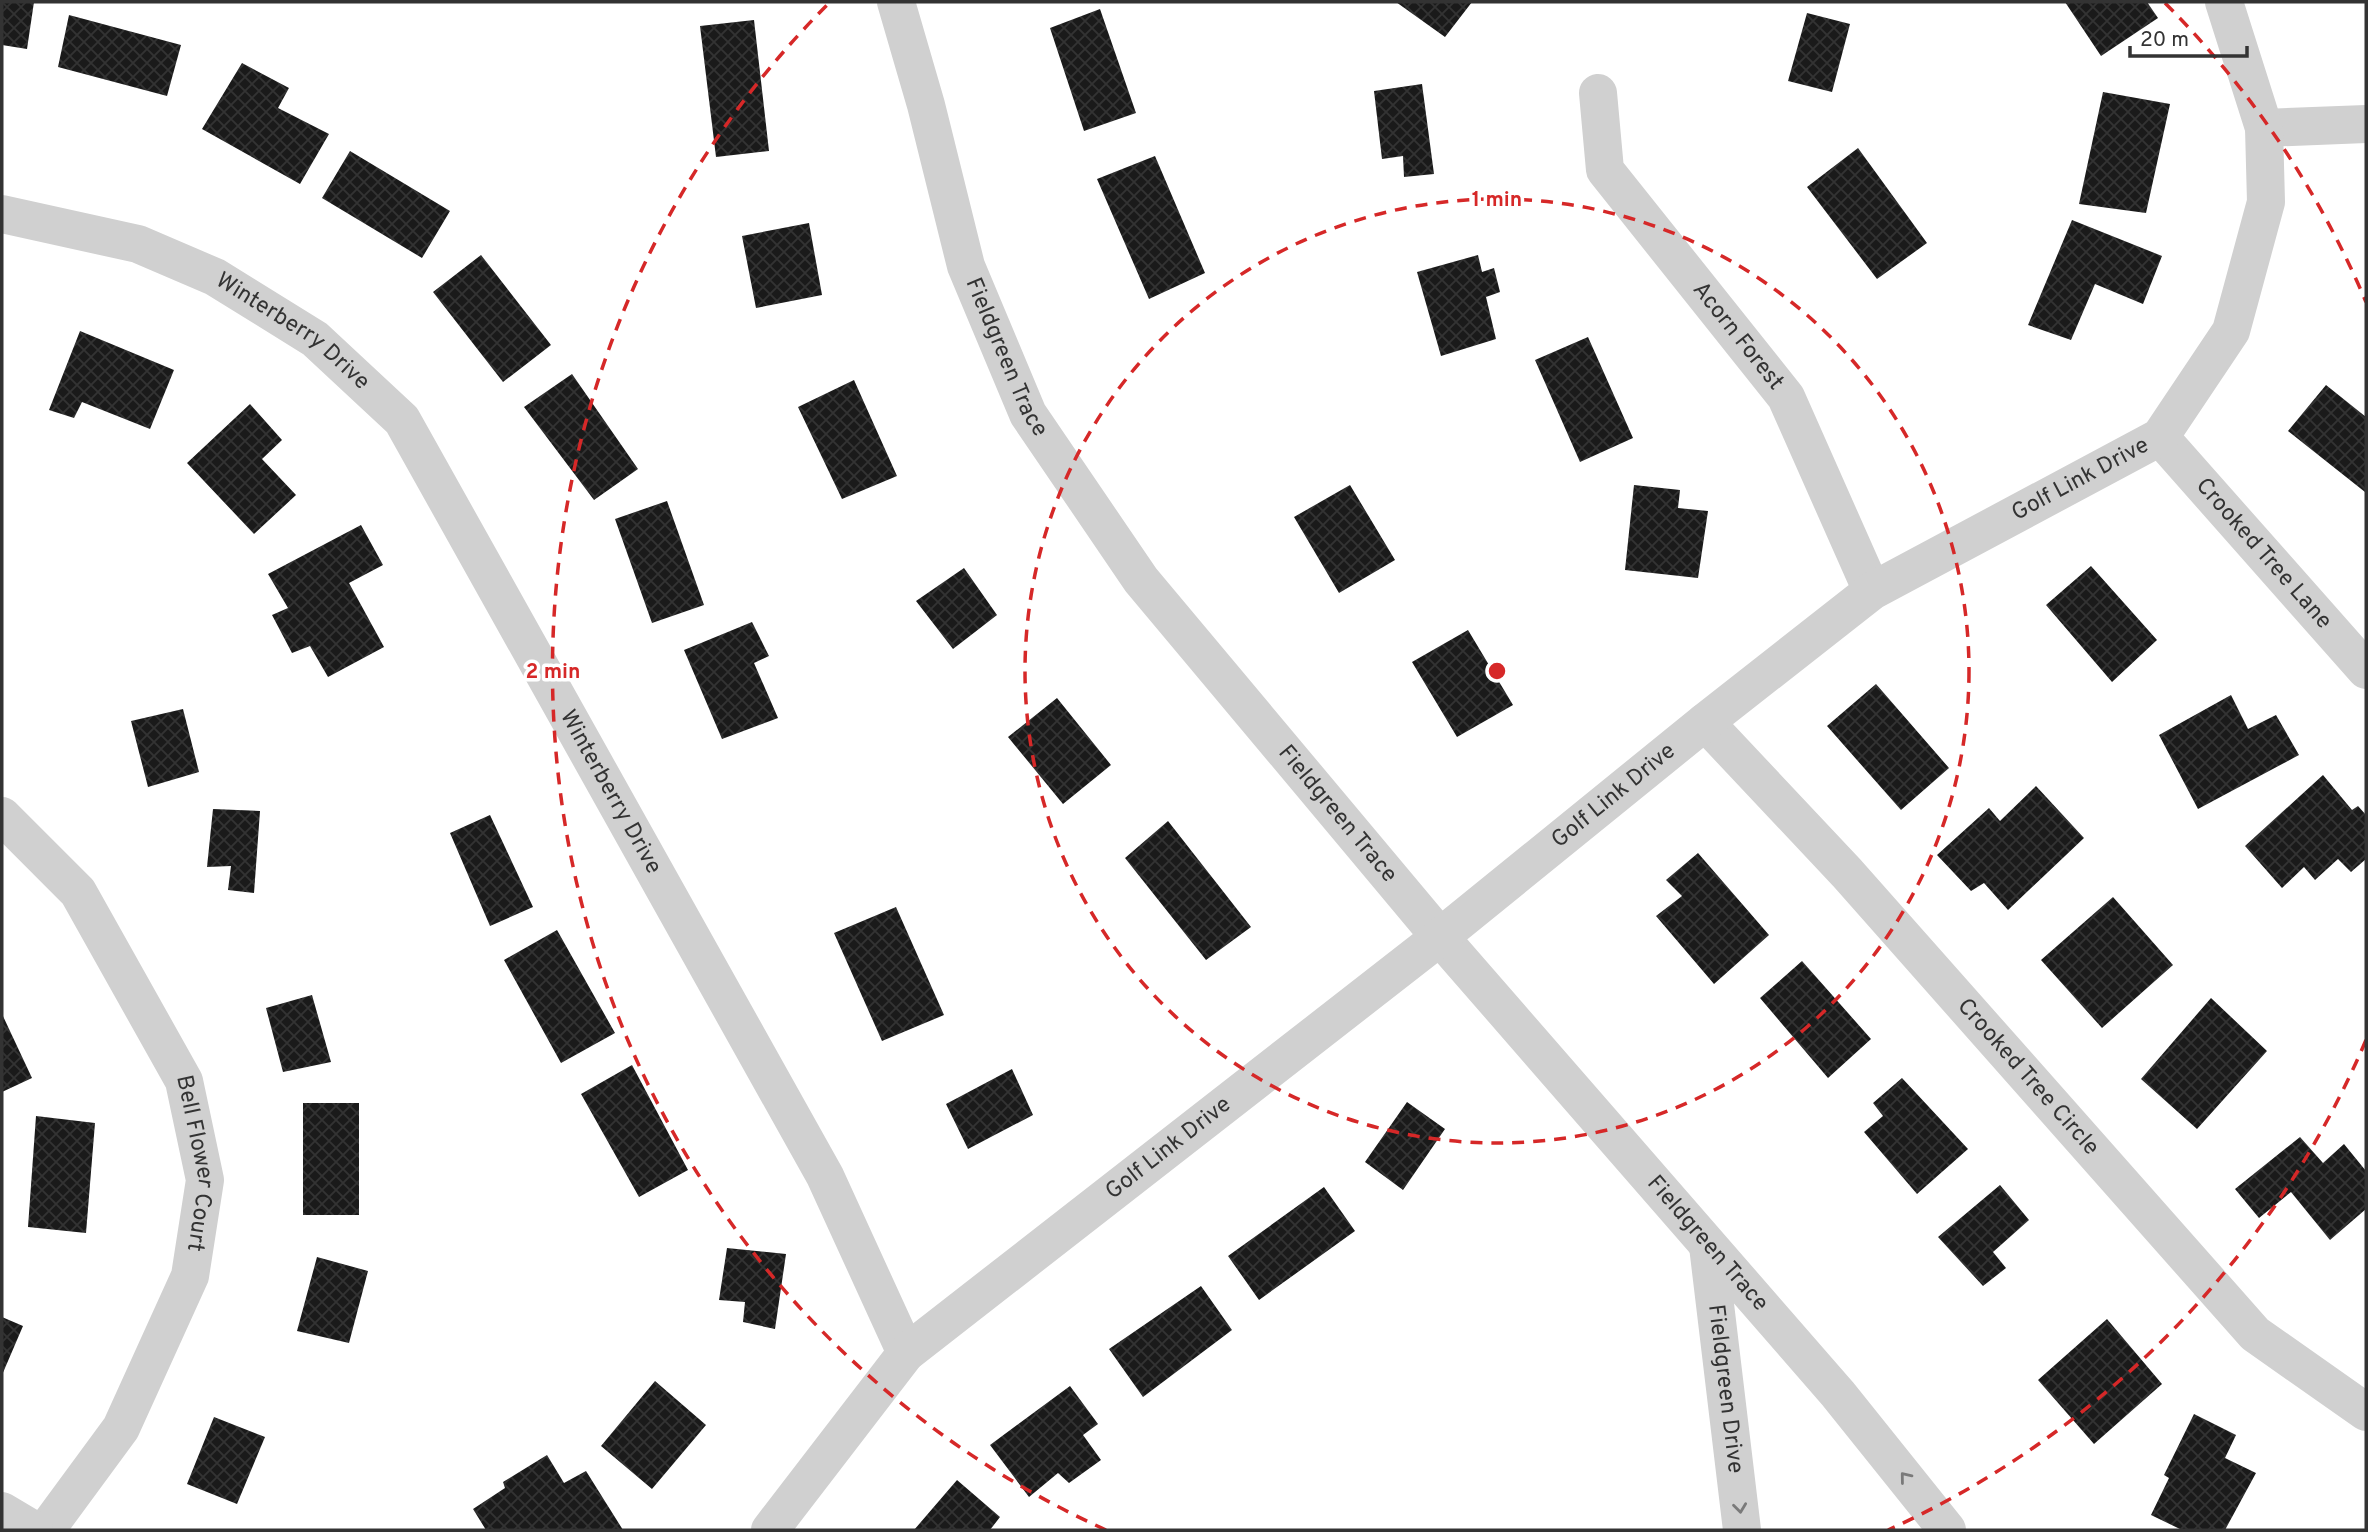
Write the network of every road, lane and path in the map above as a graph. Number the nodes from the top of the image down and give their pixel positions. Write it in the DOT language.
graph roads {
  1 [pos="896,2"];
  2 [pos="2224,2"];
  3 [pos="1598,93"];
  4 [pos="2366,124"];
  5 [pos="2264,128"];
  6 [pos="2,214"];
  7 [pos="2161,437"];
  8 [pos="1872,591"];
  9 [pos="2366,670"];
  10 [pos="1706,722"];
  11 [pos="2,816"];
  12 [pos="1440,937"];
  13 [pos="1708,1246"];
  14 [pos="906,1353"];
  15 [pos="2366,1412"];
  16 [pos="2,1511"];
  17 [pos="34,1530"];
  18 [pos="46,1530"];
  19 [pos="770,1530"];
  20 [pos="1742,1530"];
  21 [pos="1947,1530"];
  1 -- 12 [label="street, Fieldgreen Trace"];
  2 -- 5 [label="street, Golf Link Drive"];
  3 -- 8 [label="street, Acorn Forest"];
  4 -- 5 [label="street"];
  5 -- 7 [label="street, Golf Link Drive"];
  6 -- 14 [label="street, Winterberry Drive"];
  7 -- 8 [label="street, Golf Link Drive"];
  7 -- 9 [label="street, Crooked Tree Lane"];
  8 -- 10 [label="street, Golf Link Drive"];
  10 -- 12 [label="street, Golf Link Drive"];
  10 -- 15 [label="street, Crooked Tree Circle"];
  11 -- 18 [label="street, Bell Flower Court"];
  12 -- 13 [label="street, Fieldgreen Trace"];
  12 -- 14 [label="street, Golf Link Drive"];
  13 -- 20 [label="street, Fieldgreen Drive, one-way"];
  21 -- 13 [label="street, Fieldgreen Trace, one-way"];
  14 -- 19 [label="street, Golf Link Drive"];
  16 -- 17 [label="street"];
}
